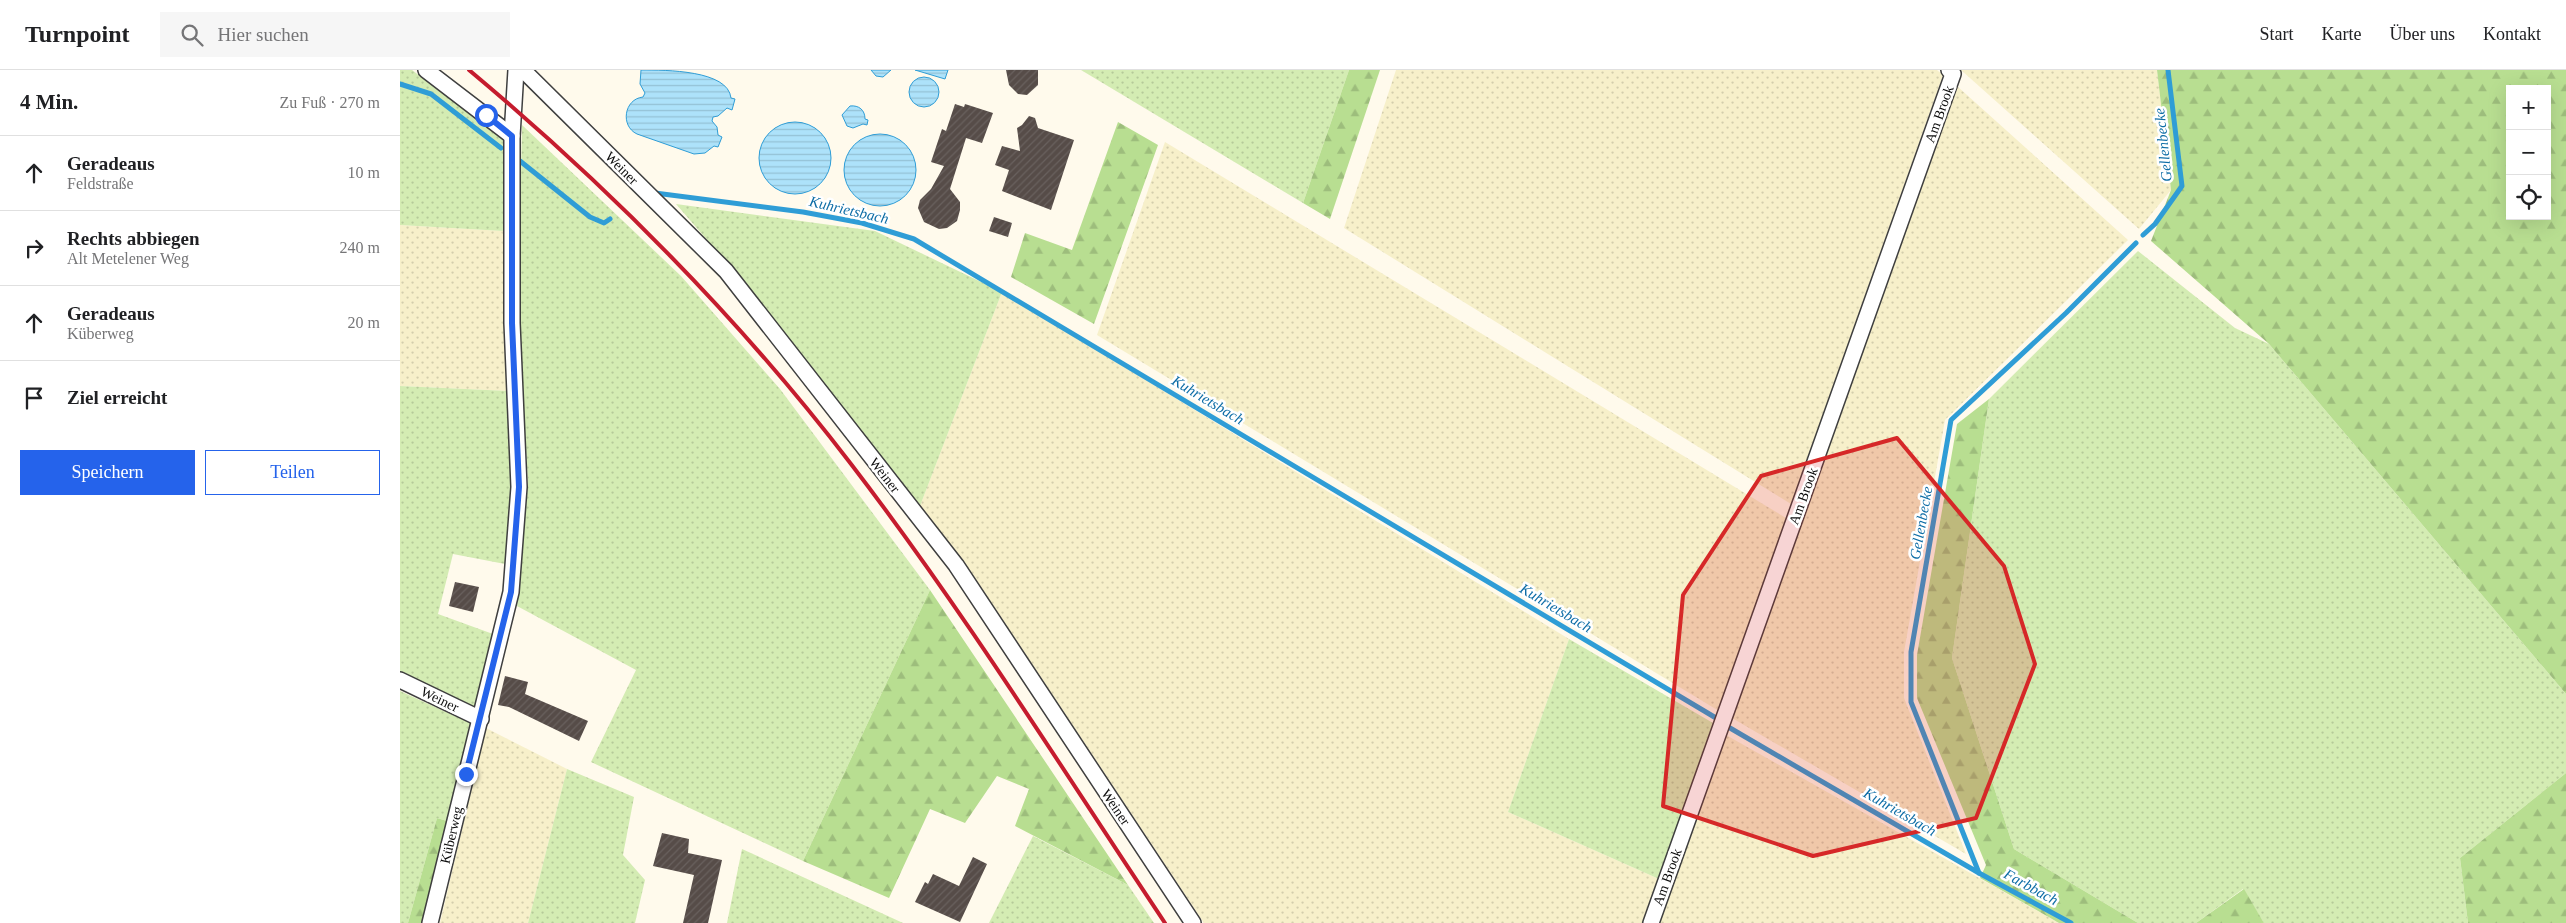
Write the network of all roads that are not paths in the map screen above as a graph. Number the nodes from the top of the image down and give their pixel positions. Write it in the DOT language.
graph roads {
  1 [pos="426,70"];
  2 [pos="516,70"];
  3 [pos="523,70"];
  4 [pos="1949,70"];
  5 [pos="512,136"];
  6 [pos="400,680"];
  7 [pos="481,719"];
  8 [pos="430,923"];
  9 [pos="1194,923"];
  10 [pos="1651,923"];
  1 -- 5 [label="street"];
  2 -- 5 [label="street, Küberweg"];
  3 -- 9 [label="street, Weiner"];
  4 -- 10 [label="street, Am Brook"];
  5 -- 7 [label="street, Küberweg"];
  6 -- 7 [label="street, Weiner"];
  7 -- 8 [label="street, Küberweg"];
}
